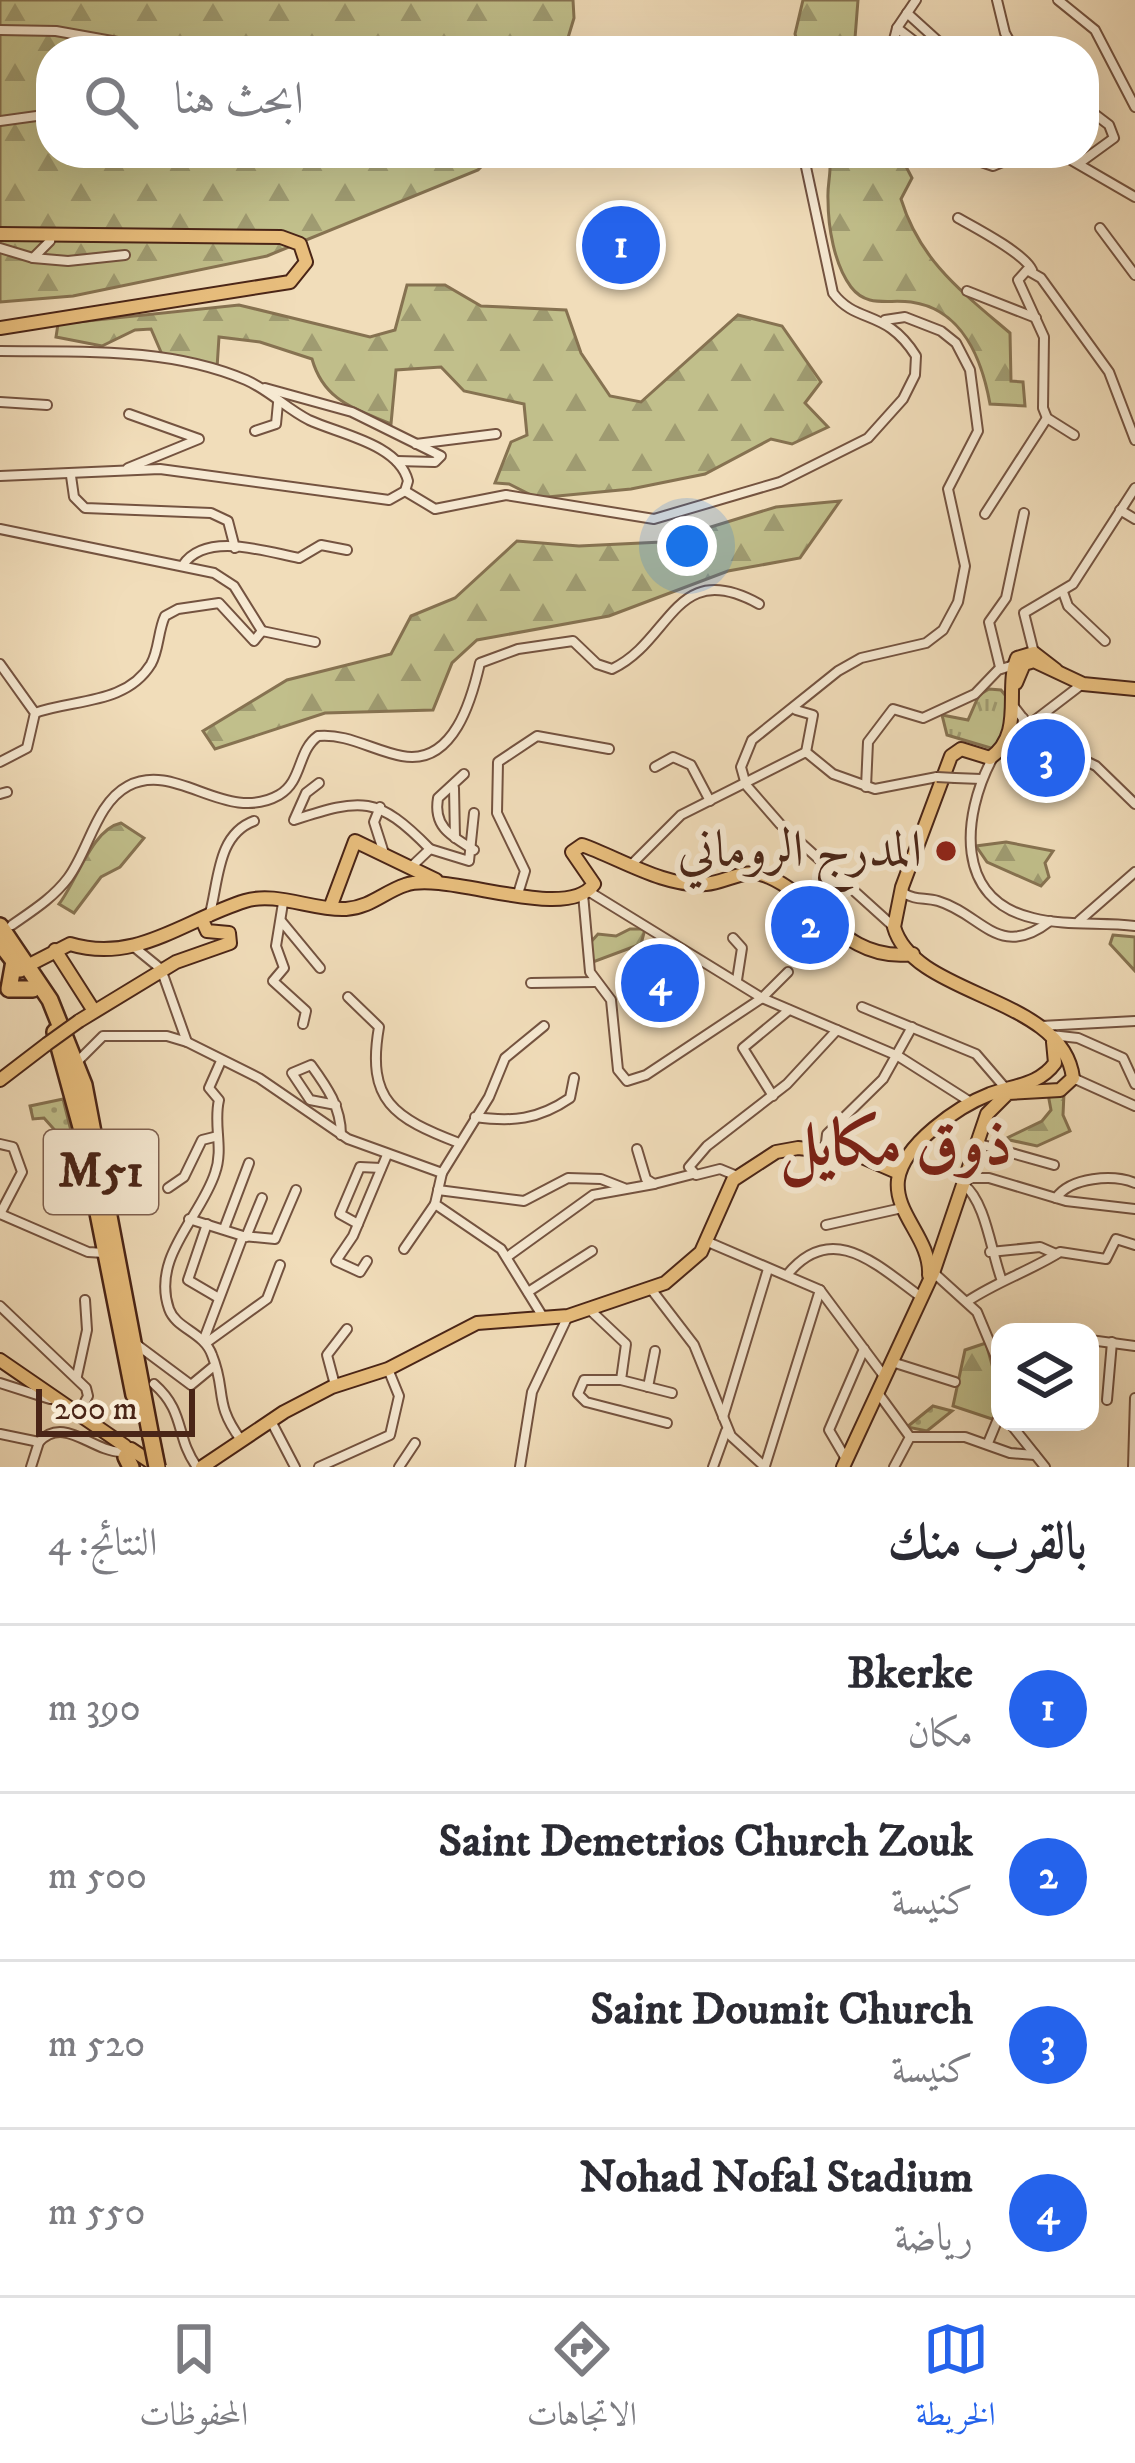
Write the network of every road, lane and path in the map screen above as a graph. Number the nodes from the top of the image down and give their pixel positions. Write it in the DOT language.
graph roads {
  1 [pos="916,0"];
  2 [pos="997,0"];
  3 [pos="1058,0"];
  4 [pos="907,13"];
  5 [pos="897,28"];
  6 [pos="0,30"];
  7 [pos="1004,33"];
  8 [pos="84,36"];
  9 [pos="895,36"];
  10 [pos="911,36"];
  11 [pos="924,36"];
  12 [pos="1002,36"];
  13 [pos="1006,36"];
  14 [pos="1098,36"];
  15 [pos="1099,38"];
  16 [pos="1135,107"];
  17 [pos="36,117"];
  18 [pos="1099,117"];
  19 [pos="0,122"];
  20 [pos="1099,149"];
  21 [pos="806,168"];
  22 [pos="1089,168"];
  23 [pos="1135,197"];
  24 [pos="958,218"];
  25 [pos="1100,228"];
  26 [pos="0,240"];
  27 [pos="50,241"];
  28 [pos="302,254"];
  29 [pos="125,255"];
  30 [pos="33,258"];
  31 [pos="1033,271"];
  32 [pos="1135,275"];
  33 [pos="967,291"];
  34 [pos="1037,318"];
  35 [pos="885,320"];
  36 [pos="0,325"];
  37 [pos="0,351"];
  38 [pos="258,387"];
  39 [pos="278,401"];
  40 [pos="0,402"];
  41 [pos="47,405"];
  42 [pos="129,414"];
  43 [pos="1047,418"];
  44 [pos="254,431"];
  45 [pos="496,434"];
  46 [pos="1074,435"];
  47 [pos="1135,440"];
  48 [pos="415,445"];
  49 [pos="395,460"];
  50 [pos="127,469"];
  51 [pos="0,476"];
  52 [pos="71,476"];
  53 [pos="1135,488"];
  54 [pos="405,490"];
  55 [pos="1120,510"];
  56 [pos="1024,513"];
  57 [pos="986,514"];
  58 [pos="1135,520"];
  59 [pos="0,532"];
  60 [pos="235,548"];
  61 [pos="346,550"];
  62 [pos="183,566"];
  63 [pos="1063,592"];
  64 [pos="759,604"];
  65 [pos="262,631"];
  66 [pos="1105,641"];
  67 [pos="316,642"];
  68 [pos="1034,657"];
  69 [pos="0,664"];
  70 [pos="1007,666"];
  71 [pos="1083,684"];
  72 [pos="1016,685"];
  73 [pos="1135,689"];
  74 [pos="794,711"];
  75 [pos="35,713"];
  76 [pos="1022,716"];
  77 [pos="609,749"];
  78 [pos="806,752"];
  79 [pos="993,757"];
  80 [pos="0,761"];
  81 [pos="655,767"];
  82 [pos="1020,770"];
  83 [pos="464,774"];
  84 [pos="982,779"];
  85 [pos="319,783"];
  86 [pos="746,785"];
  87 [pos="866,787"];
  88 [pos="454,788"];
  89 [pos="710,800"];
  90 [pos="1135,804"];
  91 [pos="380,807"];
  92 [pos="474,813"];
  93 [pos="254,821"];
  94 [pos="455,838"];
  95 [pos="430,849"];
  96 [pos="382,850"];
  97 [pos="474,850"];
  98 [pos="631,865"];
  99 [pos="410,868"];
  100 [pos="1135,872"];
  101 [pos="442,883"];
  102 [pos="902,891"];
  103 [pos="586,892"];
  104 [pos="517,898"];
  105 [pos="284,903"];
  106 [pos="330,908"];
  107 [pos="206,918"];
  108 [pos="894,918"];
  109 [pos="1049,921"];
  110 [pos="1079,921"];
  111 [pos="282,922"];
  112 [pos="6,926"];
  113 [pos="1135,926"];
  114 [pos="733,938"];
  115 [pos="0,943"];
  116 [pos="876,946"];
  117 [pos="134,947"];
  118 [pos="55,950"];
  119 [pos="913,954"];
  120 [pos="22,963"];
  121 [pos="320,968"];
  122 [pos="161,969"];
  123 [pos="788,972"];
  124 [pos="736,981"];
  125 [pos="596,982"];
  126 [pos="531,983"];
  127 [pos="33,989"];
  128 [pos="4,992"];
  129 [pos="348,997"];
  130 [pos="761,998"];
  131 [pos="862,1006"];
  132 [pos="790,1009"];
  133 [pos="94,1011"];
  134 [pos="1135,1021"];
  135 [pos="303,1024"];
  136 [pos="544,1026"];
  137 [pos="1035,1026"];
  138 [pos="912,1027"];
  139 [pos="837,1030"];
  140 [pos="1051,1036"];
  141 [pos="187,1042"];
  142 [pos="898,1057"];
  143 [pos="221,1061"];
  144 [pos="77,1062"];
  145 [pos="1066,1068"];
  146 [pos="574,1078"];
  147 [pos="0,1080"];
  148 [pos="1135,1084"];
  149 [pos="1037,1085"];
  150 [pos="1007,1090"];
  151 [pos="773,1096"];
  152 [pos="1134,1103"];
  153 [pos="336,1105"];
  154 [pos="968,1107"];
  155 [pos="475,1118"];
  156 [pos="341,1135"];
  157 [pos="218,1136"];
  158 [pos="976,1142"];
  159 [pos="459,1143"];
  160 [pos="0,1144"];
  161 [pos="637,1149"];
  162 [pos="825,1152"];
  163 [pos="387,1155"];
  164 [pos="970,1162"];
  165 [pos="250,1163"];
  166 [pos="1054,1165"];
  167 [pos="381,1168"];
  168 [pos="442,1173"];
  169 [pos="899,1173"];
  170 [pos="693,1174"];
  171 [pos="737,1176"];
  172 [pos="989,1178"];
  173 [pos="964,1181"];
  174 [pos="654,1184"];
  175 [pos="1135,1184"];
  176 [pos="168,1188"];
  177 [pos="624,1188"];
  178 [pos="296,1190"];
  179 [pos="438,1190"];
  180 [pos="262,1198"];
  181 [pos="1056,1198"];
  182 [pos="435,1204"];
  183 [pos="904,1208"];
  184 [pos="1135,1209"];
  185 [pos="0,1214"];
  186 [pos="188,1219"];
  187 [pos="207,1224"];
  188 [pos="358,1224"];
  189 [pos="826,1225"];
  190 [pos="224,1229"];
  191 [pos="245,1236"];
  192 [pos="923,1243"];
  193 [pos="1135,1245"];
  194 [pos="705,1247"];
  195 [pos="404,1249"];
  196 [pos="592,1251"];
  197 [pos="940,1251"];
  198 [pos="990,1252"];
  199 [pos="106,1253"];
  200 [pos="1056,1254"];
  201 [pos="507,1257"];
  202 [pos="367,1261"];
  203 [pos="280,1265"];
  204 [pos="768,1269"];
  205 [pos="787,1275"];
  206 [pos="928,1281"];
  207 [pos="1002,1281"];
  208 [pos="651,1289"];
  209 [pos="820,1290"];
  210 [pos="528,1292"];
  211 [pos="217,1297"];
  212 [pos="85,1300"];
  213 [pos="968,1300"];
  214 [pos="0,1306"];
  215 [pos="590,1310"];
  216 [pos="555,1317"];
  217 [pos="347,1329"];
  218 [pos="988,1334"];
  219 [pos="205,1341"];
  220 [pos="1099,1341"];
  221 [pos="991,1342"];
  222 [pos="1112,1342"];
  223 [pos="135,1344"];
  224 [pos="1135,1346"];
  225 [pos="0,1348"];
  226 [pos="864,1348"];
  227 [pos="655,1351"];
  228 [pos="892,1362"];
  229 [pos="5,1364"];
  230 [pos="215,1365"];
  231 [pos="388,1369"];
  232 [pos="76,1378"];
  233 [pos="885,1378"];
  234 [pos="621,1380"];
  235 [pos="955,1382"];
  236 [pos="0,1383"];
  237 [pos="154,1384"];
  238 [pos="335,1386"];
  239 [pos="648,1387"];
  240 [pos="672,1393"];
  241 [pos="878,1393"];
  242 [pos="1135,1398"];
  243 [pos="56,1400"];
  244 [pos="1107,1400"];
  245 [pos="77,1416"];
  246 [pos="667,1423"];
  247 [pos="725,1424"];
  248 [pos="267,1427"];
  249 [pos="993,1431"];
  250 [pos="1016,1431"];
  251 [pos="0,1434"];
  252 [pos="910,1437"];
  253 [pos="241,1440"];
  254 [pos="39,1442"];
  255 [pos="415,1443"];
  256 [pos="988,1443"];
  257 [pos="1006,1451"];
  258 [pos="139,1455"];
  259 [pos="1035,1455"];
  260 [pos="845,1463"];
  261 [pos="1006,1465"];
  262 [pos="31,1467"];
  263 [pos="200,1467"];
  264 [pos="295,1467"];
  265 [pos="319,1467"];
  266 [pos="399,1467"];
  267 [pos="520,1467"];
  268 [pos="713,1467"];
  269 [pos="765,1467"];
  270 [pos="893,1467"];
  271 [pos="1045,1467"];
  272 [pos="1133,1467"];
  1 -- 4 [label="street"];
  2 -- 7 [label="street"];
  3 -- 14 [label="street"];
  4 -- 5 [label="street"];
  4 -- 11 [label="street"];
  5 -- 9 [label="street"];
  5 -- 10 [label="street"];
  6 -- 8 [label="street"];
  7 -- 12 [label="street"];
  7 -- 13 [label="street"];
  15 -- 16 [label="street"];
  17 -- 19 [label="street"];
  18 -- 20 [label="street"];
  21 -- 35 [label="street"];
  22 -- 23 [label="street"];
  24 -- 31 [label="street"];
  25 -- 32 [label="street"];
  26 -- 27 [label="main road"];
  26 -- 28 [label="main road"];
  26 -- 30 [label="street"];
  27 -- 28 [label="main road"];
  27 -- 30 [label="street"];
  28 -- 36 [label="main road"];
  29 -- 30 [label="street"];
  31 -- 34 [label="street"];
  31 -- 47 [label="street"];
  33 -- 34 [label="street"];
  34 -- 43 [label="street"];
  35 -- 54 [label="street"];
  35 -- 74 [label="street"];
  37 -- 38 [label="street"];
  38 -- 39 [label="street"];
  38 -- 48 [label="street"];
  39 -- 44 [label="street"];
  39 -- 49 [label="street"];
  40 -- 41 [label="street"];
  42 -- 50 [label="street"];
  43 -- 46 [label="street"];
  43 -- 57 [label="street"];
  45 -- 48 [label="street"];
  48 -- 49 [label="street"];
  49 -- 54 [label="street"];
  50 -- 52 [label="street"];
  50 -- 54 [label="street"];
  51 -- 52 [label="street"];
  52 -- 60 [label="street"];
  53 -- 55 [label="street"];
  55 -- 58 [label="street"];
  55 -- 63 [label="street"];
  56 -- 70 [label="street"];
  59 -- 62 [label="street"];
  60 -- 61 [label="street"];
  60 -- 62 [label="street"];
  62 -- 65 [label="street"];
  63 -- 66 [label="street"];
  63 -- 68 [label="street"];
  64 -- 112 [label="street"];
  65 -- 67 [label="street"];
  65 -- 75 [label="street"];
  68 -- 70 [label="main road"];
  68 -- 71 [label="main road"];
  68 -- 72 [label="main road"];
  69 -- 75 [label="street"];
  70 -- 72 [label="main road"];
  70 -- 87 [label="street"];
  71 -- 73 [label="main road"];
  71 -- 76 [label="street"];
  72 -- 76 [label="main road"];
  74 -- 78 [label="street"];
  74 -- 86 [label="street"];
  75 -- 80 [label="street"];
  76 -- 79 [label="main road"];
  76 -- 82 [label="street"];
  76 -- 90 [label="street"];
  77 -- 104 [label="street"];
  78 -- 86 [label="street"];
  78 -- 87 [label="street"];
  79 -- 84 [label="street"];
  79 -- 102 [label="main road"];
  81 -- 89 [label="street"];
  83 -- 88 [label="street"];
  84 -- 87 [label="street, bridge"];
  84 -- 109 [label="street"];
  85 -- 91 [label="street"];
  86 -- 89 [label="street"];
  86 -- 108 [label="street"];
  88 -- 94 [label="street"];
  88 -- 94 [label="street"];
  89 -- 98 [label="street"];
  91 -- 95 [label="street"];
  91 -- 96 [label="street"];
  92 -- 97 [label="street"];
  93 -- 107 [label="street"];
  94 -- 97 [label="street"];
  95 -- 97 [label="street"];
  95 -- 99 [label="street"];
  96 -- 99 [label="main road"];
  96 -- 106 [label="main road"];
  98 -- 103 [label="main road"];
  98 -- 116 [label="main road"];
  99 -- 101 [label="main road"];
  100 -- 110 [label="street"];
  101 -- 104 [label="main road"];
  101 -- 106 [label="main road"];
  102 -- 108 [label="main road"];
  102 -- 109 [label="street"];
  103 -- 104 [label="main road"];
  103 -- 124 [label="street"];
  103 -- 125 [label="street"];
  105 -- 106 [label="main road"];
  105 -- 107 [label="main road"];
  105 -- 111 [label="street"];
  107 -- 117 [label="main road"];
  107 -- 122 [label="main road"];
  108 -- 116 [label="main road"];
  108 -- 119 [label="main road"];
  109 -- 110 [label="street"];
  110 -- 113 [label="street"];
  111 -- 121 [label="street"];
  111 -- 135 [label="street"];
  112 -- 120 [label="highway, M51"];
  114 -- 124 [label="street"];
  115 -- 120 [label="highway, M51"];
  116 -- 119 [label="main road"];
  117 -- 118 [label="main road"];
  117 -- 122 [label="street"];
  118 -- 120 [label="main road"];
  118 -- 133 [label="main road"];
  119 -- 137 [label="main road"];
  120 -- 127 [label="highway, M51"];
  120 -- 128 [label="highway"];
  120 -- 144 [label="highway, M51"];
  122 -- 133 [label="main road"];
  122 -- 141 [label="street"];
  123 -- 130 [label="street"];
  124 -- 130 [label="street"];
  125 -- 126 [label="street"];
  125 -- 130 [label="street"];
  127 -- 128 [label="highway"];
  127 -- 199 [label="highway, M51"];
  129 -- 159 [label="street"];
  130 -- 132 [label="street"];
  131 -- 138 [label="street"];
  132 -- 139 [label="street"];
  132 -- 151 [label="street"];
  133 -- 147 [label="main road, bridge"];
  134 -- 137 [label="street"];
  136 -- 155 [label="street"];
  137 -- 140 [label="main road"];
  138 -- 142 [label="street"];
  138 -- 150 [label="street"];
  139 -- 142 [label="street"];
  139 -- 151 [label="street"];
  140 -- 145 [label="main road"];
  140 -- 148 [label="street"];
  141 -- 143 [label="street"];
  141 -- 144 [label="street"];
  142 -- 154 [label="street"];
  142 -- 162 [label="street"];
  143 -- 156 [label="street"];
  143 -- 157 [label="street"];
  144 -- 223 [label="highway, M51"];
  145 -- 149 [label="main road"];
  145 -- 149 [label="main road"];
  145 -- 152 [label="street"];
  146 -- 155 [label="street"];
  149 -- 150 [label="main road"];
  150 -- 154 [label="main road"];
  150 -- 158 [label="main road"];
  151 -- 170 [label="street"];
  153 -- 153 [label="street"];
  153 -- 156 [label="street"];
  154 -- 158 [label="main road"];
  154 -- 169 [label="main road"];
  155 -- 159 [label="street"];
  156 -- 163 [label="street"];
  157 -- 176 [label="street"];
  157 -- 186 [label="street"];
  158 -- 164 [label="main road"];
  158 -- 166 [label="street"];
  159 -- 168 [label="street"];
  160 -- 185 [label="street"];
  161 -- 174 [label="street"];
  162 -- 169 [label="main road"];
  162 -- 171 [label="main road"];
  163 -- 167 [label="street"];
  163 -- 168 [label="street"];
  164 -- 172 [label="street"];
  164 -- 173 [label="main road"];
  165 -- 190 [label="street"];
  167 -- 188 [label="street"];
  167 -- 188 [label="street"];
  168 -- 179 [label="street"];
  169 -- 183 [label="main road"];
  170 -- 171 [label="street"];
  170 -- 174 [label="street"];
  171 -- 194 [label="main road"];
  172 -- 173 [label="street"];
  172 -- 181 [label="street"];
  173 -- 197 [label="main road"];
  173 -- 198 [label="street"];
  174 -- 177 [label="street"];
  175 -- 181 [label="street"];
  177 -- 179 [label="street"];
  177 -- 201 [label="street"];
  178 -- 191 [label="street"];
  179 -- 182 [label="street"];
  180 -- 191 [label="street"];
  181 -- 184 [label="street"];
  182 -- 195 [label="street"];
  182 -- 201 [label="street"];
  183 -- 189 [label="street"];
  183 -- 192 [label="main road"];
  185 -- 199 [label="street"];
  186 -- 187 [label="street"];
  186 -- 219 [label="street"];
  187 -- 190 [label="street"];
  187 -- 211 [label="street"];
  188 -- 202 [label="street"];
  190 -- 191 [label="street"];
  191 -- 211 [label="street"];
  192 -- 197 [label="main road"];
  192 -- 206 [label="main road"];
  193 -- 200 [label="street"];
  194 -- 204 [label="street"];
  194 -- 208 [label="main road"];
  196 -- 210 [label="street"];
  197 -- 206 [label="main road"];
  198 -- 200 [label="street"];
  198 -- 207 [label="street"];
  199 -- 258 [label="highway, M51"];
  200 -- 207 [label="street"];
  201 -- 210 [label="street"];
  203 -- 219 [label="street"];
  204 -- 205 [label="street"];
  204 -- 247 [label="street"];
  205 -- 206 [label="street"];
  205 -- 209 [label="street"];
  206 -- 213 [label="street"];
  206 -- 228 [label="main road"];
  207 -- 213 [label="street"];
  208 -- 215 [label="main road"];
  208 -- 247 [label="street"];
  209 -- 226 [label="street"];
  209 -- 269 [label="street"];
  210 -- 216 [label="street"];
  211 -- 219 [label="street"];
  212 -- 232 [label="street"];
  213 -- 218 [label="street"];
  214 -- 232 [label="street"];
  215 -- 216 [label="main road"];
  215 -- 234 [label="street"];
  216 -- 231 [label="main road"];
  216 -- 267 [label="street"];
  217 -- 238 [label="street"];
  218 -- 221 [label="street"];
  219 -- 230 [label="street"];
  220 -- 222 [label="street"];
  222 -- 224 [label="street"];
  222 -- 244 [label="street"];
  223 -- 230 [label="street"];
  223 -- 258 [label="highway, M51"];
  225 -- 229 [label="main road"];
  226 -- 233 [label="street"];
  226 -- 260 [label="street"];
  227 -- 239 [label="street"];
  228 -- 233 [label="main road"];
  228 -- 235 [label="street"];
  229 -- 243 [label="main road"];
  230 -- 253 [label="street"];
  231 -- 238 [label="main road"];
  231 -- 265 [label="street"];
  232 -- 245 [label="street"];
  233 -- 241 [label="main road"];
  234 -- 239 [label="street"];
  234 -- 246 [label="street"];
  236 -- 243 [label="street"];
  237 -- 263 [label="street"];
  238 -- 248 [label="main road"];
  239 -- 240 [label="street"];
  241 -- 252 [label="street"];
  241 -- 260 [label="main road"];
  242 -- 272 [label="street"];
  243 -- 245 [label="main road"];
  245 -- 258 [label="main road"];
  247 -- 268 [label="street"];
  247 -- 269 [label="street"];
  248 -- 253 [label="main road"];
  248 -- 264 [label="street"];
  249 -- 256 [label="street"];
  250 -- 259 [label="street"];
  251 -- 254 [label="street"];
  252 -- 256 [label="street"];
  252 -- 270 [label="street"];
  253 -- 263 [label="main road"];
  254 -- 258 [label="street"];
  254 -- 262 [label="street"];
  255 -- 266 [label="street"];
  256 -- 257 [label="street"];
  257 -- 259 [label="street"];
  257 -- 261 [label="street"];
  259 -- 271 [label="street"];
}
